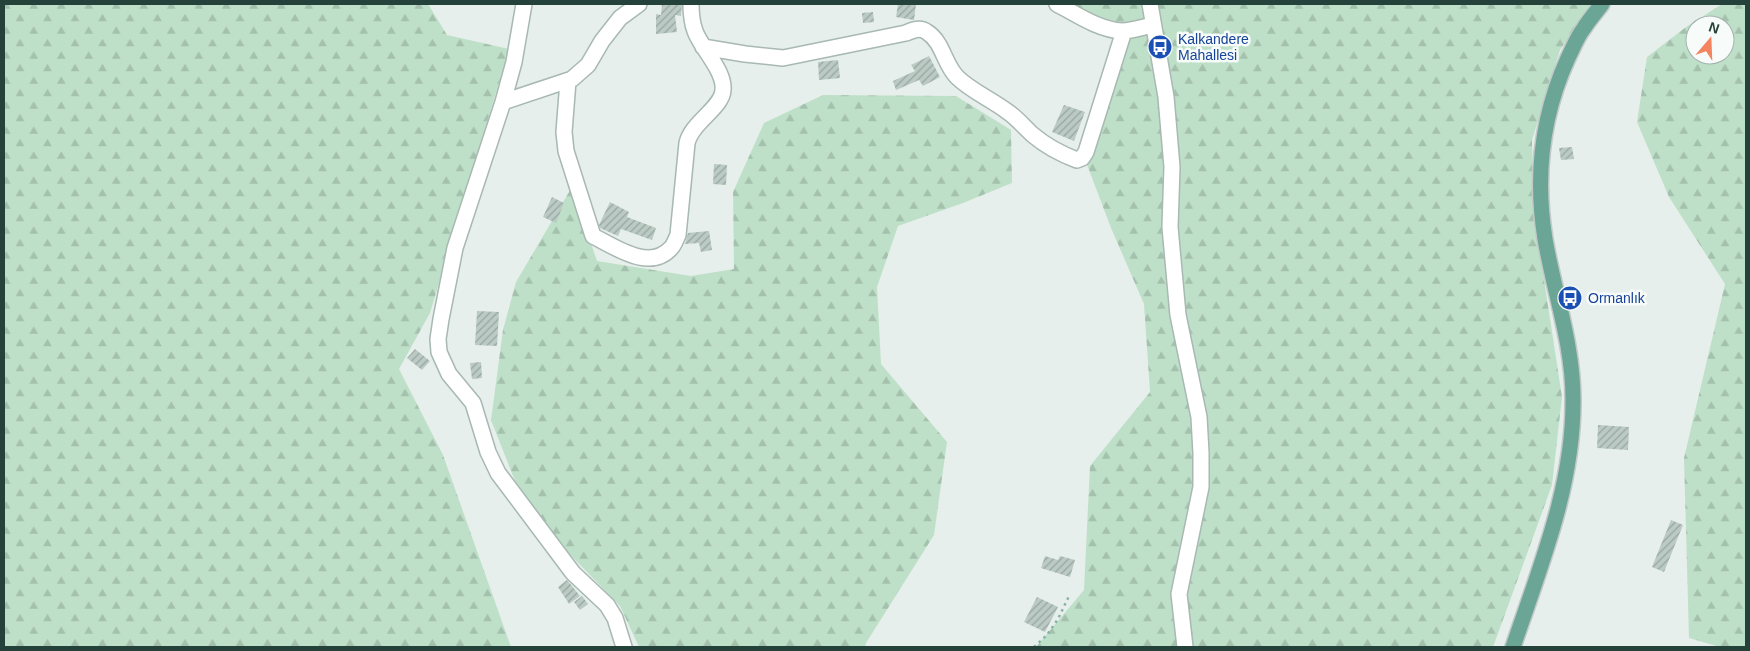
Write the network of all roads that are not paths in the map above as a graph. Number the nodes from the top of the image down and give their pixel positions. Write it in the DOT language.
graph roads {
  1 [pos="524,4"];
  2 [pos="639,4"];
  3 [pos="691,4"];
  4 [pos="1057,4"];
  5 [pos="1150,4"];
  6 [pos="1602,4"];
  7 [pos="1153,25"];
  8 [pos="1124,31"];
  9 [pos="703,47"];
  10 [pos="568,81"];
  11 [pos="503,102"];
  12 [pos="624,647"];
  13 [pos="1185,647"];
  14 [pos="1513,647"];
  1 -- 11 [label="street"];
  2 -- 10 [label="street"];
  3 -- 9 [label="street"];
  4 -- 8 [label="street"];
  5 -- 7 [label="street"];
  6 -- 14 [label="main road"];
  7 -- 8 [label="street"];
  7 -- 13 [label="street"];
  8 -- 9 [label="street"];
  9 -- 10 [label="street"];
  10 -- 11 [label="street"];
  11 -- 12 [label="street"];
}
